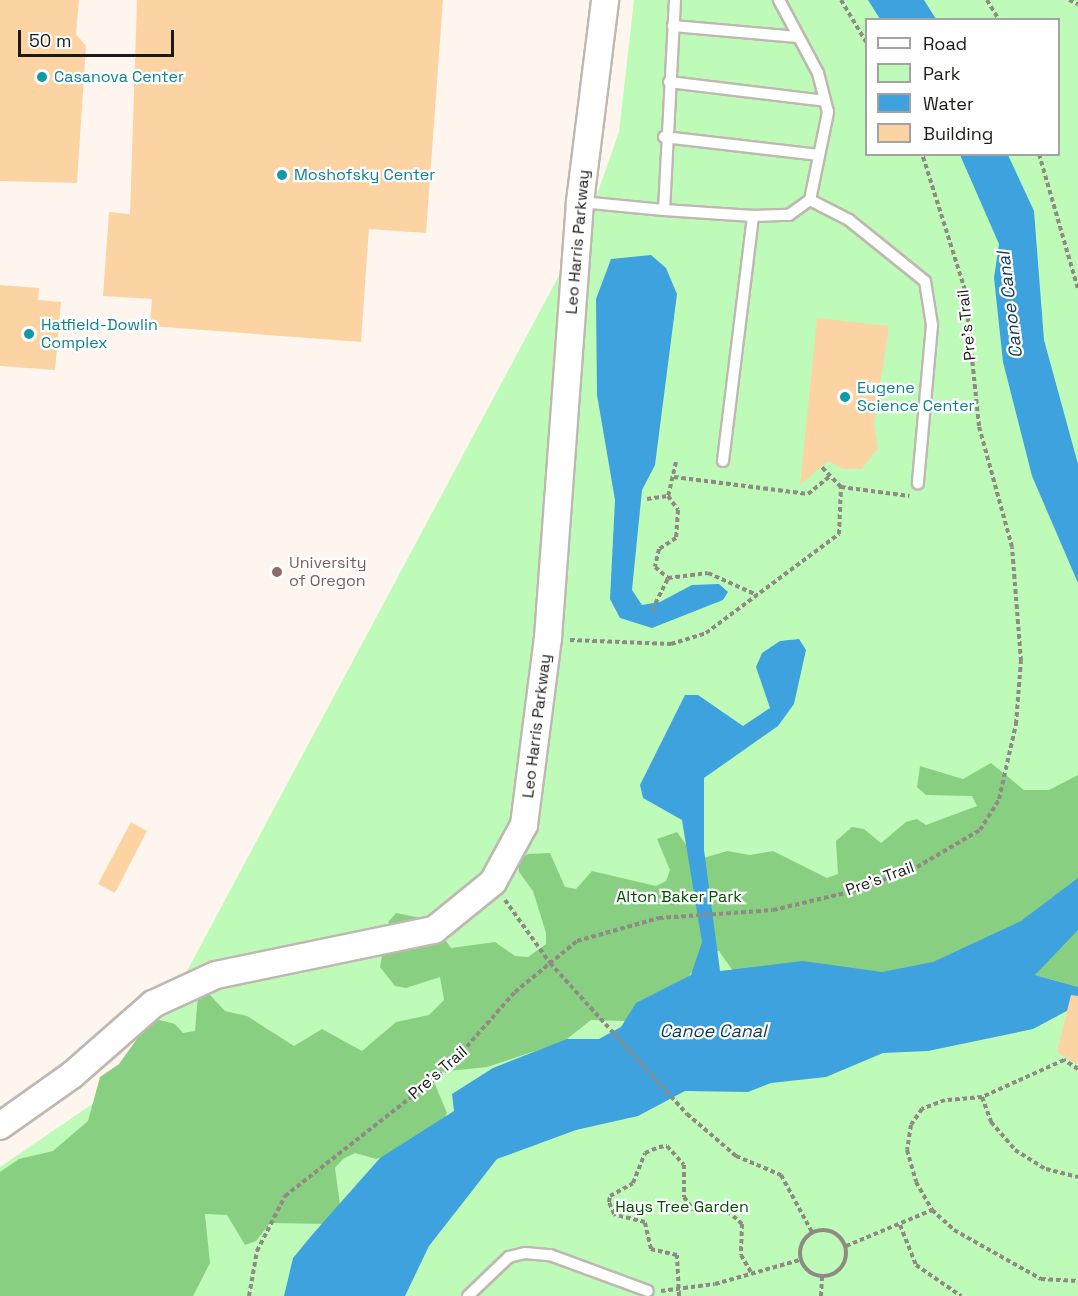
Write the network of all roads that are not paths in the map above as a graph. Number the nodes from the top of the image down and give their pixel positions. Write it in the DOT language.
graph roads {
  1 [pos="605,0"];
  2 [pos="675,0"];
  3 [pos="779,0"];
  4 [pos="673,26"];
  5 [pos="798,36"];
  6 [pos="669,82"];
  7 [pos="825,101"];
  8 [pos="664,137"];
  9 [pos="819,155"];
  10 [pos="810,200"];
  11 [pos="580,202"];
  12 [pos="664,210"];
  13 [pos="753,216"];
  14 [pos="723,460"];
  15 [pos="918,483"];
  16 [pos="0,1126"];
  17 [pos="648,1291"];
  18 [pos="468,1296"];
  1 -- 11 [label="street, Leo Harris Parkway"];
  2 -- 4 [label="lane"];
  3 -- 5 [label="lane"];
  4 -- 5 [label="lane"];
  4 -- 6 [label="lane"];
  5 -- 7 [label="lane"];
  6 -- 7 [label="lane"];
  6 -- 8 [label="lane"];
  7 -- 9 [label="lane"];
  8 -- 9 [label="lane"];
  8 -- 12 [label="lane"];
  9 -- 10 [label="lane"];
  10 -- 13 [label="lane"];
  10 -- 15 [label="lane"];
  11 -- 12 [label="lane"];
  11 -- 16 [label="street, Leo Harris Parkway"];
  12 -- 13 [label="lane"];
  13 -- 14 [label="lane"];
  17 -- 18 [label="lane"];
}
